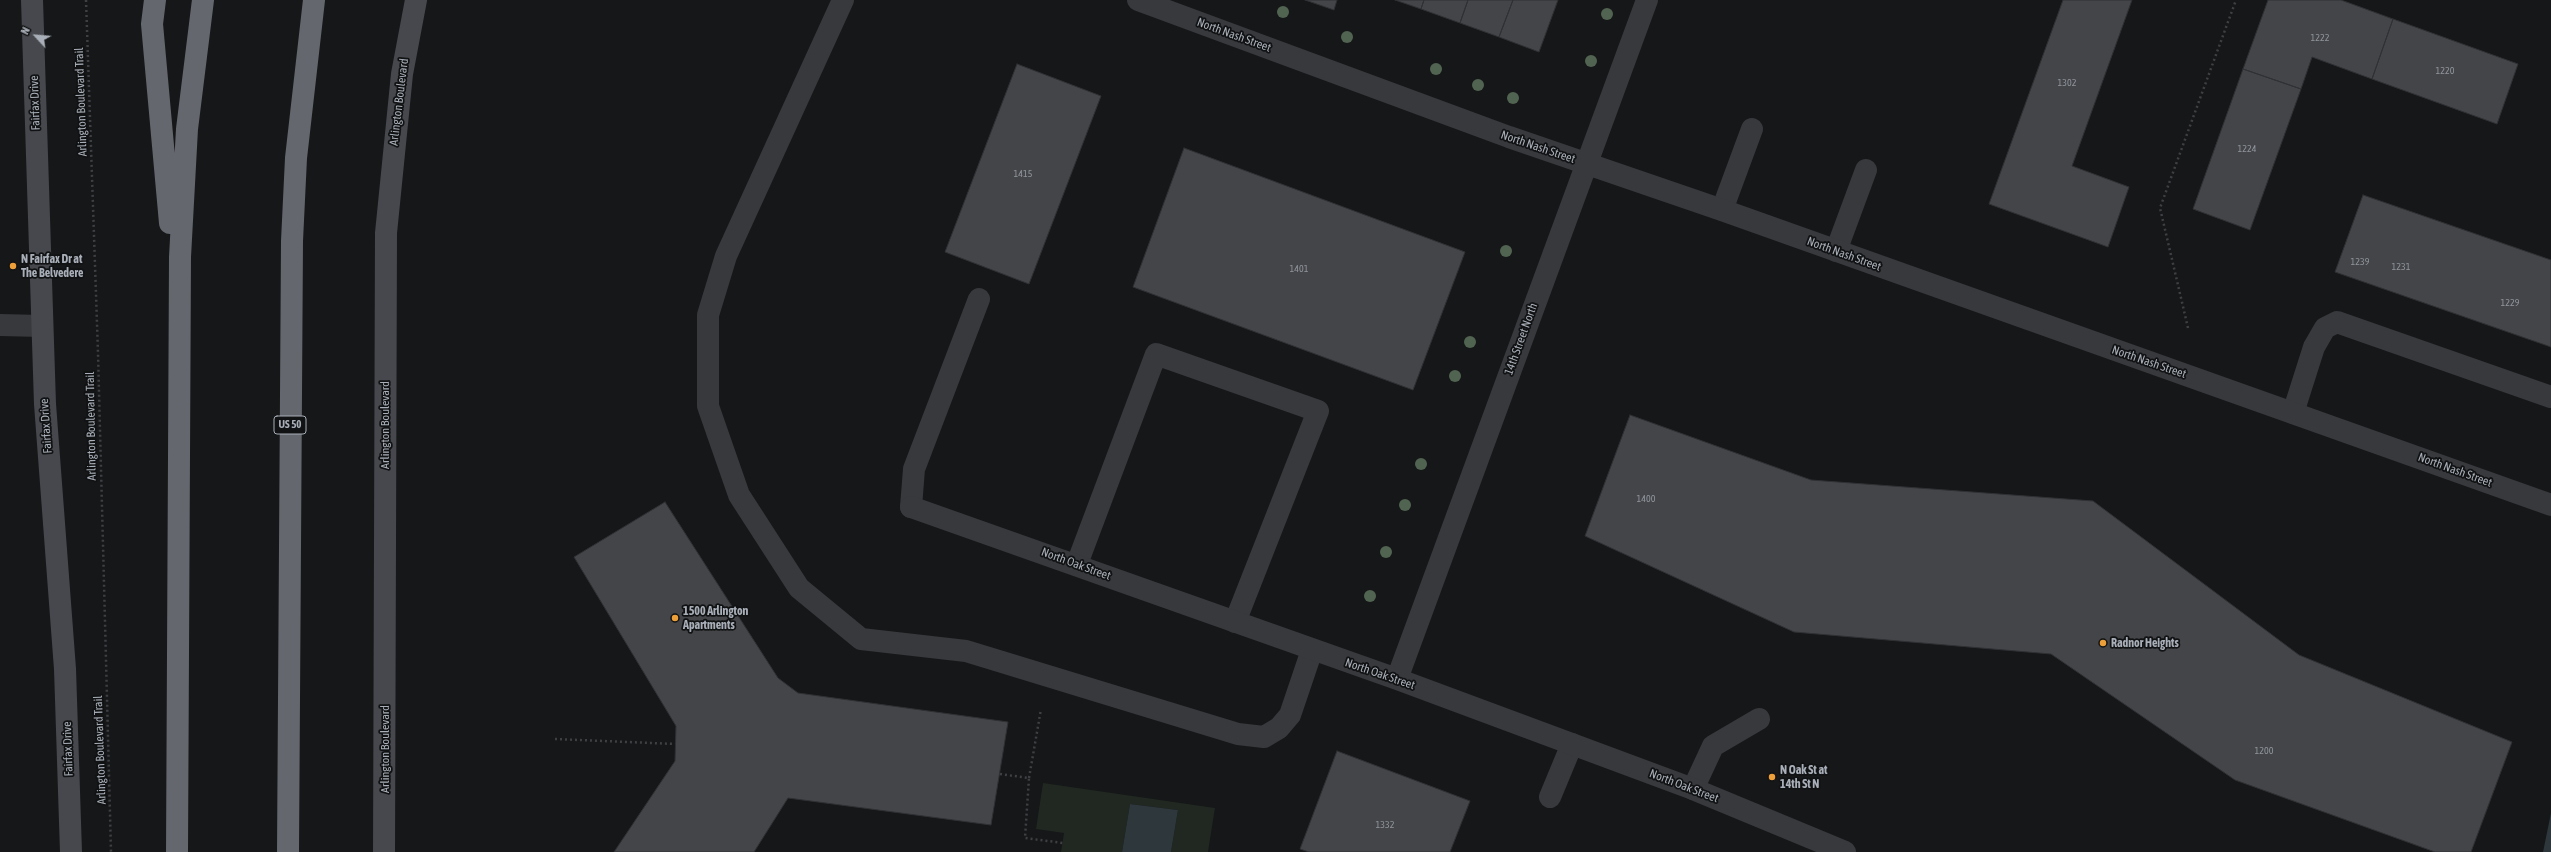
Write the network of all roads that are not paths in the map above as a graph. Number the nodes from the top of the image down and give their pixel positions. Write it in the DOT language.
graph roads {
  1 [pos="32,0"];
  2 [pos="155,0"];
  3 [pos="202,0"];
  4 [pos="314,0"];
  5 [pos="416,0"];
  6 [pos="843,0"];
  7 [pos="1138,0"];
  8 [pos="1647,0"];
  9 [pos="1752,129"];
  10 [pos="1586,163"];
  11 [pos="1866,170"];
  12 [pos="1722,210"];
  13 [pos="1836,251"];
  14 [pos="979,298"];
  15 [pos="179,318"];
  16 [pos="0,325"];
  17 [pos="42,326"];
  18 [pos="2551,397"];
  19 [pos="2293,413"];
  20 [pos="2551,505"];
  21 [pos="1077,564"];
  22 [pos="1235,622"];
  23 [pos="1312,650"];
  24 [pos="1397,679"];
  25 [pos="1759,719"];
  26 [pos="1572,744"];
  27 [pos="1693,789"];
  28 [pos="1550,797"];
  29 [pos="71,852"];
  30 [pos="177,852"];
  31 [pos="288,852"];
  32 [pos="384,852"];
  33 [pos="1845,852"];
  1 -- 17 [label="street, Fairfax Drive"];
  2 -- 15 [label="highway"];
  3 -- 15 [label="highway"];
  4 -- 31 [label="highway, US 50"];
  5 -- 32 [label="street, Arlington Boulevard"];
  6 -- 23 [label="street"];
  7 -- 10 [label="street, North Nash Street"];
  8 -- 10 [label="street, 14th Street North"];
  9 -- 12 [label="street"];
  10 -- 12 [label="street, North Nash Street"];
  10 -- 24 [label="street, 14th Street North"];
  11 -- 13 [label="street"];
  12 -- 13 [label="street, North Nash Street"];
  13 -- 19 [label="street, North Nash Street"];
  14 -- 21 [label="street, North Oak Street"];
  15 -- 30 [label="highway"];
  16 -- 17 [label="street"];
  17 -- 29 [label="street, Fairfax Drive"];
  18 -- 19 [label="street"];
  19 -- 20 [label="street, North Nash Street"];
  21 -- 22 [label="street, North Oak Street"];
  21 -- 22 [label="street"];
  22 -- 23 [label="street, North Oak Street"];
  23 -- 24 [label="street, North Oak Street"];
  24 -- 26 [label="street, North Oak Street"];
  25 -- 27 [label="street"];
  26 -- 27 [label="street, North Oak Street"];
  26 -- 28 [label="street"];
  27 -- 33 [label="street, North Oak Street"];
}
